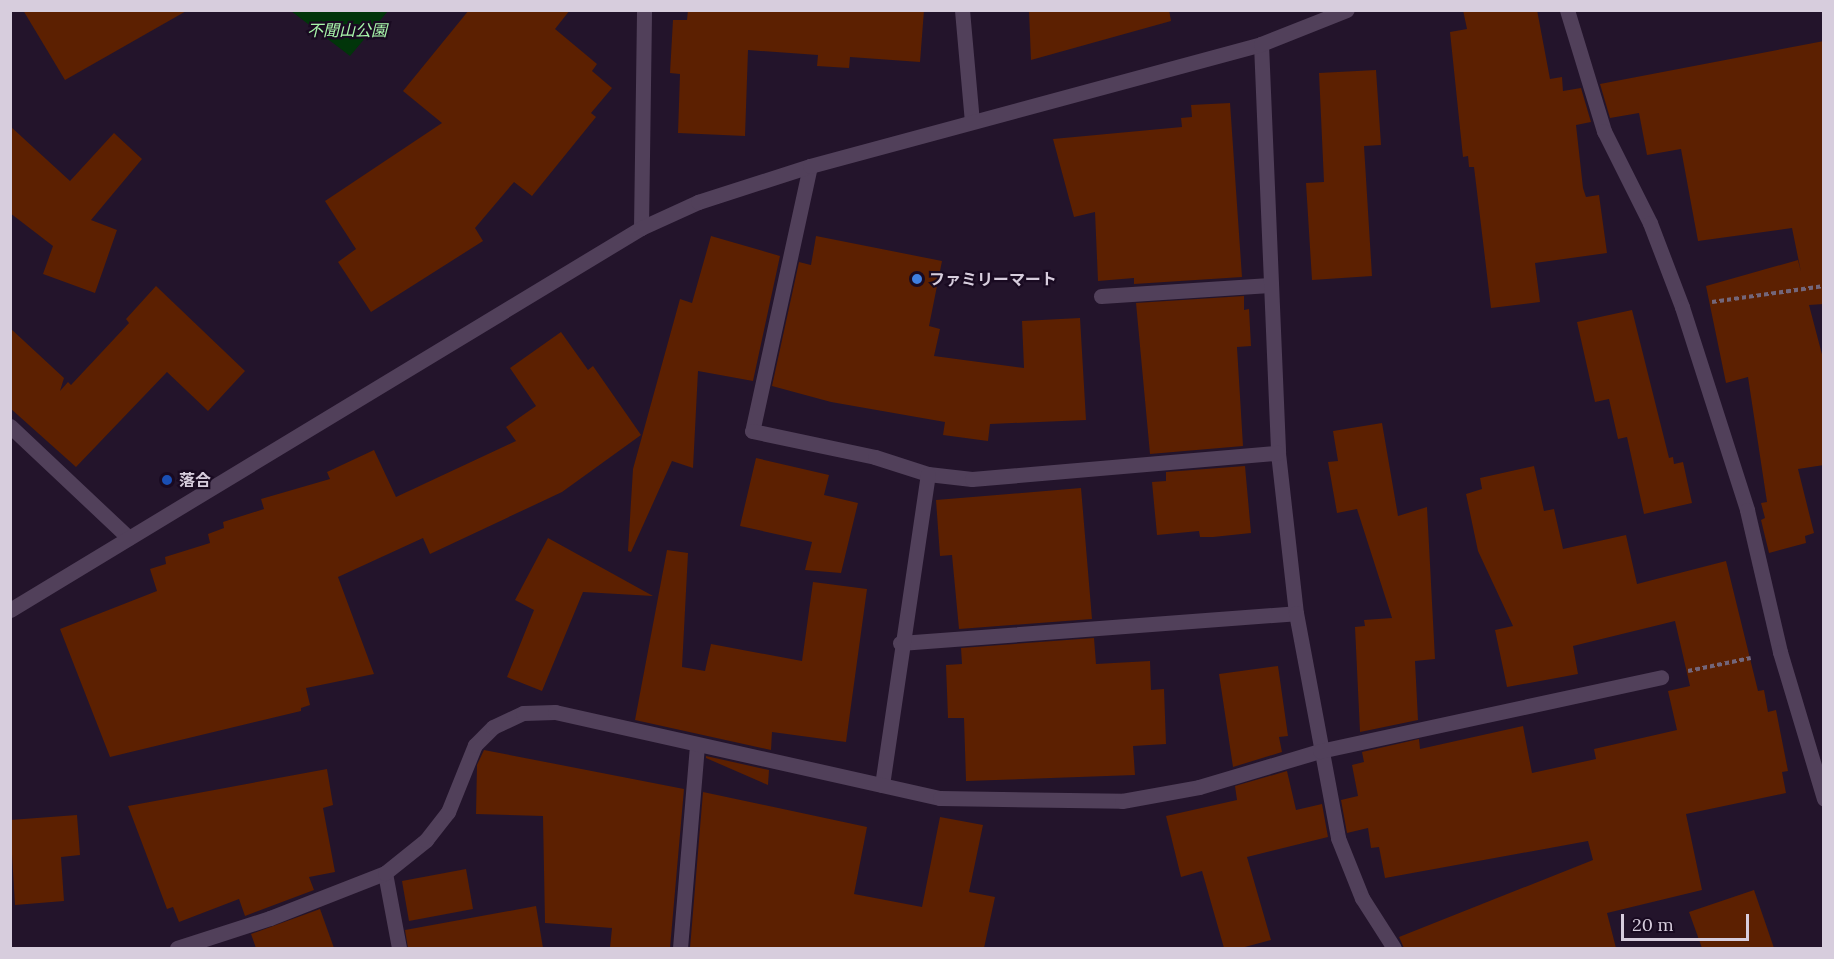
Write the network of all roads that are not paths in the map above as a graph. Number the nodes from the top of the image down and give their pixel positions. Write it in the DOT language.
graph roads {
  1 [pos="644,10"];
  2 [pos="962,10"];
  3 [pos="1347,10"];
  4 [pos="1567,10"];
  5 [pos="1261,44"];
  6 [pos="972,122"];
  7 [pos="810,165"];
  8 [pos="641,228"];
  9 [pos="1270,285"];
  10 [pos="1101,296"];
  11 [pos="10,426"];
  12 [pos="1278,453"];
  13 [pos="928,474"];
  14 [pos="129,538"];
  15 [pos="10,610"];
  16 [pos="1296,613"];
  17 [pos="900,643"];
  18 [pos="1661,677"];
  19 [pos="698,746"];
  20 [pos="1320,751"];
  21 [pos="882,785"];
  22 [pos="1824,799"];
  23 [pos="384,873"];
  24 [pos="177,948"];
  25 [pos="399,948"];
  26 [pos="680,948"];
  27 [pos="1394,948"];
  1 -- 8 [label="street"];
  2 -- 6 [label="street"];
  3 -- 5 [label="street"];
  4 -- 22 [label="street"];
  5 -- 6 [label="street"];
  5 -- 9 [label="street"];
  6 -- 7 [label="street"];
  7 -- 8 [label="street"];
  7 -- 13 [label="street"];
  8 -- 14 [label="street"];
  9 -- 10 [label="street"];
  9 -- 12 [label="street"];
  11 -- 14 [label="street"];
  12 -- 13 [label="street"];
  12 -- 16 [label="street"];
  13 -- 17 [label="street"];
  14 -- 15 [label="street"];
  16 -- 17 [label="street"];
  16 -- 20 [label="street"];
  17 -- 21 [label="street"];
  18 -- 20 [label="street"];
  19 -- 21 [label="street"];
  19 -- 23 [label="street"];
  19 -- 26 [label="street"];
  20 -- 21 [label="street"];
  20 -- 27 [label="street"];
  23 -- 24 [label="street"];
  23 -- 25 [label="street"];
}
